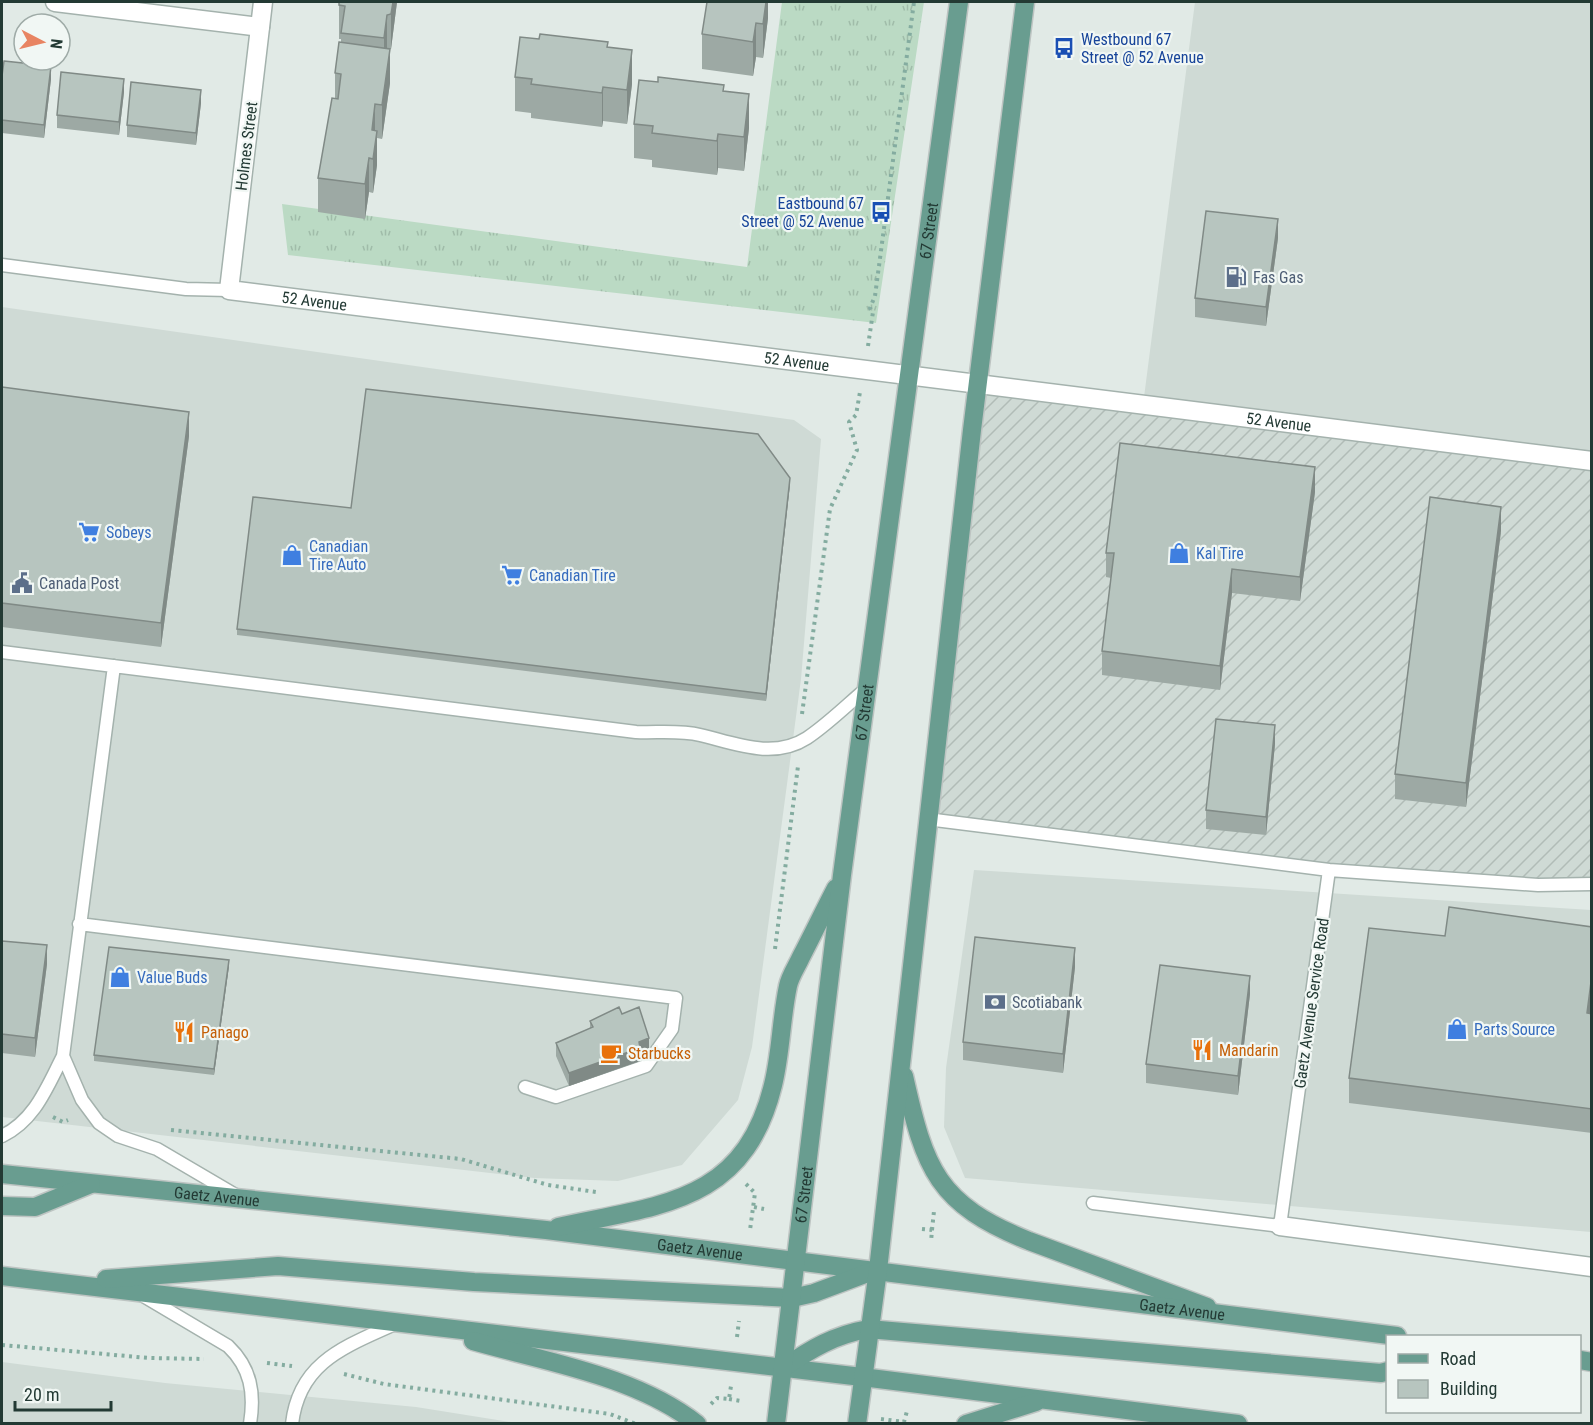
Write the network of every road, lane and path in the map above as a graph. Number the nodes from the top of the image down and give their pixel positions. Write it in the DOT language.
graph roads {
  1 [pos="55,2"];
  2 [pos="263,2"];
  3 [pos="914,2"];
  4 [pos="959,2"];
  5 [pos="1025,2"];
  6 [pos="261,27"];
  7 [pos="2,266"];
  8 [pos="229,290"];
  9 [pos="870,308"];
  10 [pos="909,375"];
  11 [pos="978,384"];
  12 [pos="856,415"];
  13 [pos="1592,461"];
  14 [pos="2,652"];
  15 [pos="114,666"];
  16 [pos="867,688"];
  17 [pos="798,742"];
  18 [pos="927,819"];
  19 [pos="1329,870"];
  20 [pos="842,875"];
  21 [pos="1592,884"];
  22 [pos="79,924"];
  23 [pos="774,955"];
  24 [pos="63,1056"];
  25 [pos="901,1062"];
  26 [pos="525,1087"];
  27 [pos="161,1129"];
  28 [pos="2,1136"];
  29 [pos="2,1174"];
  30 [pos="96,1182"];
  31 [pos="745,1183"];
  32 [pos="605,1191"];
  33 [pos="241,1198"];
  34 [pos="1093,1203"];
  35 [pos="2,1206"];
  36 [pos="754,1207"];
  37 [pos="935,1208"];
  38 [pos="764,1209"];
  39 [pos="752,1219"];
  40 [pos="1280,1226"];
  41 [pos="921,1229"];
  42 [pos="546,1230"];
  43 [pos="932,1230"];
  44 [pos="931,1242"];
  45 [pos="796,1260"];
  46 [pos="1592,1267"];
  47 [pos="878,1270"];
  48 [pos="2,1276"];
  49 [pos="62,1283"];
  50 [pos="136,1291"];
  51 [pos="792,1298"];
  52 [pos="1237,1318"];
  53 [pos="398,1323"];
  54 [pos="425,1327"];
  55 [pos="868,1329"];
  56 [pos="1388,1335"];
  57 [pos="2,1345"];
  58 [pos="242,1361"];
  59 [pos="316,1368"];
  60 [pos="783,1368"];
  61 [pos="1386,1372"];
  62 [pos="862,1377"];
  63 [pos="730,1389"];
  64 [pos="729,1399"];
  65 [pos="1042,1400"];
  66 [pos="741,1401"];
  67 [pos="708,1408"];
  68 [pos="907,1411"];
  69 [pos="881,1419"];
  70 [pos="904,1423"];
  71 [pos="250,1424"];
  72 [pos="292,1424"];
  73 [pos="636,1424"];
  74 [pos="697,1424"];
  75 [pos="776,1424"];
  76 [pos="857,1424"];
  77 [pos="966,1424"];
  78 [pos="1238,1424"];
  1 -- 6 [label="street"];
  2 -- 6 [label="street, Holmes Street"];
  3 -- 9 [label="path"];
  4 -- 10 [label="main road, 67 Street"];
  5 -- 11 [label="main road"];
  6 -- 8 [label="street, Holmes Street"];
  7 -- 8 [label="lane, 52 Avenue"];
  8 -- 10 [label="street, 52 Avenue"];
  10 -- 11 [label="street, 52 Avenue"];
  10 -- 16 [label="main road, 67 Street"];
  11 -- 13 [label="street, 52 Avenue"];
  11 -- 18 [label="main road"];
  12 -- 17 [label="path"];
  14 -- 15 [label="lane"];
  15 -- 17 [label="lane"];
  15 -- 22 [label="lane"];
  16 -- 17 [label="lane"];
  16 -- 20 [label="main road, 67 Street"];
  17 -- 23 [label="path"];
  18 -- 19 [label="lane"];
  18 -- 25 [label="main road"];
  19 -- 21 [label="lane"];
  19 -- 40 [label="lane, Gaetz Avenue Service Road"];
  20 -- 42 [label="main road"];
  20 -- 45 [label="main road, 67 Street"];
  22 -- 24 [label="lane"];
  22 -- 26 [label="lane"];
  24 -- 28 [label="lane"];
  24 -- 33 [label="lane"];
  25 -- 47 [label="main road"];
  25 -- 52 [label="main road"];
  27 -- 32 [label="path"];
  29 -- 30 [label="main road, Gaetz Avenue"];
  30 -- 33 [label="main road, Gaetz Avenue"];
  30 -- 35 [label="main road"];
  31 -- 36 [label="path"];
  33 -- 42 [label="main road, Gaetz Avenue"];
  34 -- 40 [label="lane"];
  36 -- 38 [label="path"];
  36 -- 39 [label="path"];
  37 -- 43 [label="path"];
  40 -- 46 [label="street"];
  41 -- 43 [label="path"];
  42 -- 45 [label="main road, Gaetz Avenue"];
  43 -- 44 [label="path"];
  45 -- 47 [label="main road, Gaetz Avenue"];
  45 -- 51 [label="main road, 67 Street"];
  47 -- 51 [label="main road"];
  47 -- 52 [label="main road, Gaetz Avenue"];
  47 -- 55 [label="main road"];
  48 -- 49 [label="main road"];
  49 -- 50 [label="main road"];
  49 -- 51 [label="main road"];
  50 -- 53 [label="main road"];
  50 -- 58 [label="lane"];
  51 -- 60 [label="main road, 67 Street"];
  52 -- 56 [label="main road, Gaetz Avenue"];
  53 -- 54 [label="main road"];
  53 -- 59 [label="lane"];
  54 -- 60 [label="main road"];
  54 -- 74 [label="main road"];
  55 -- 60 [label="main road"];
  55 -- 61 [label="main road"];
  55 -- 62 [label="main road"];
  57 -- 58 [label="path"];
  58 -- 59 [label="path"];
  58 -- 71 [label="lane"];
  59 -- 72 [label="lane"];
  59 -- 73 [label="path"];
  60 -- 62 [label="main road"];
  60 -- 75 [label="main road, 67 Street"];
  62 -- 65 [label="main road"];
  62 -- 76 [label="main road"];
  63 -- 64 [label="path"];
  64 -- 66 [label="path"];
  64 -- 67 [label="path"];
  65 -- 77 [label="main road"];
  65 -- 78 [label="main road"];
  68 -- 70 [label="path"];
  69 -- 70 [label="path"];
}
